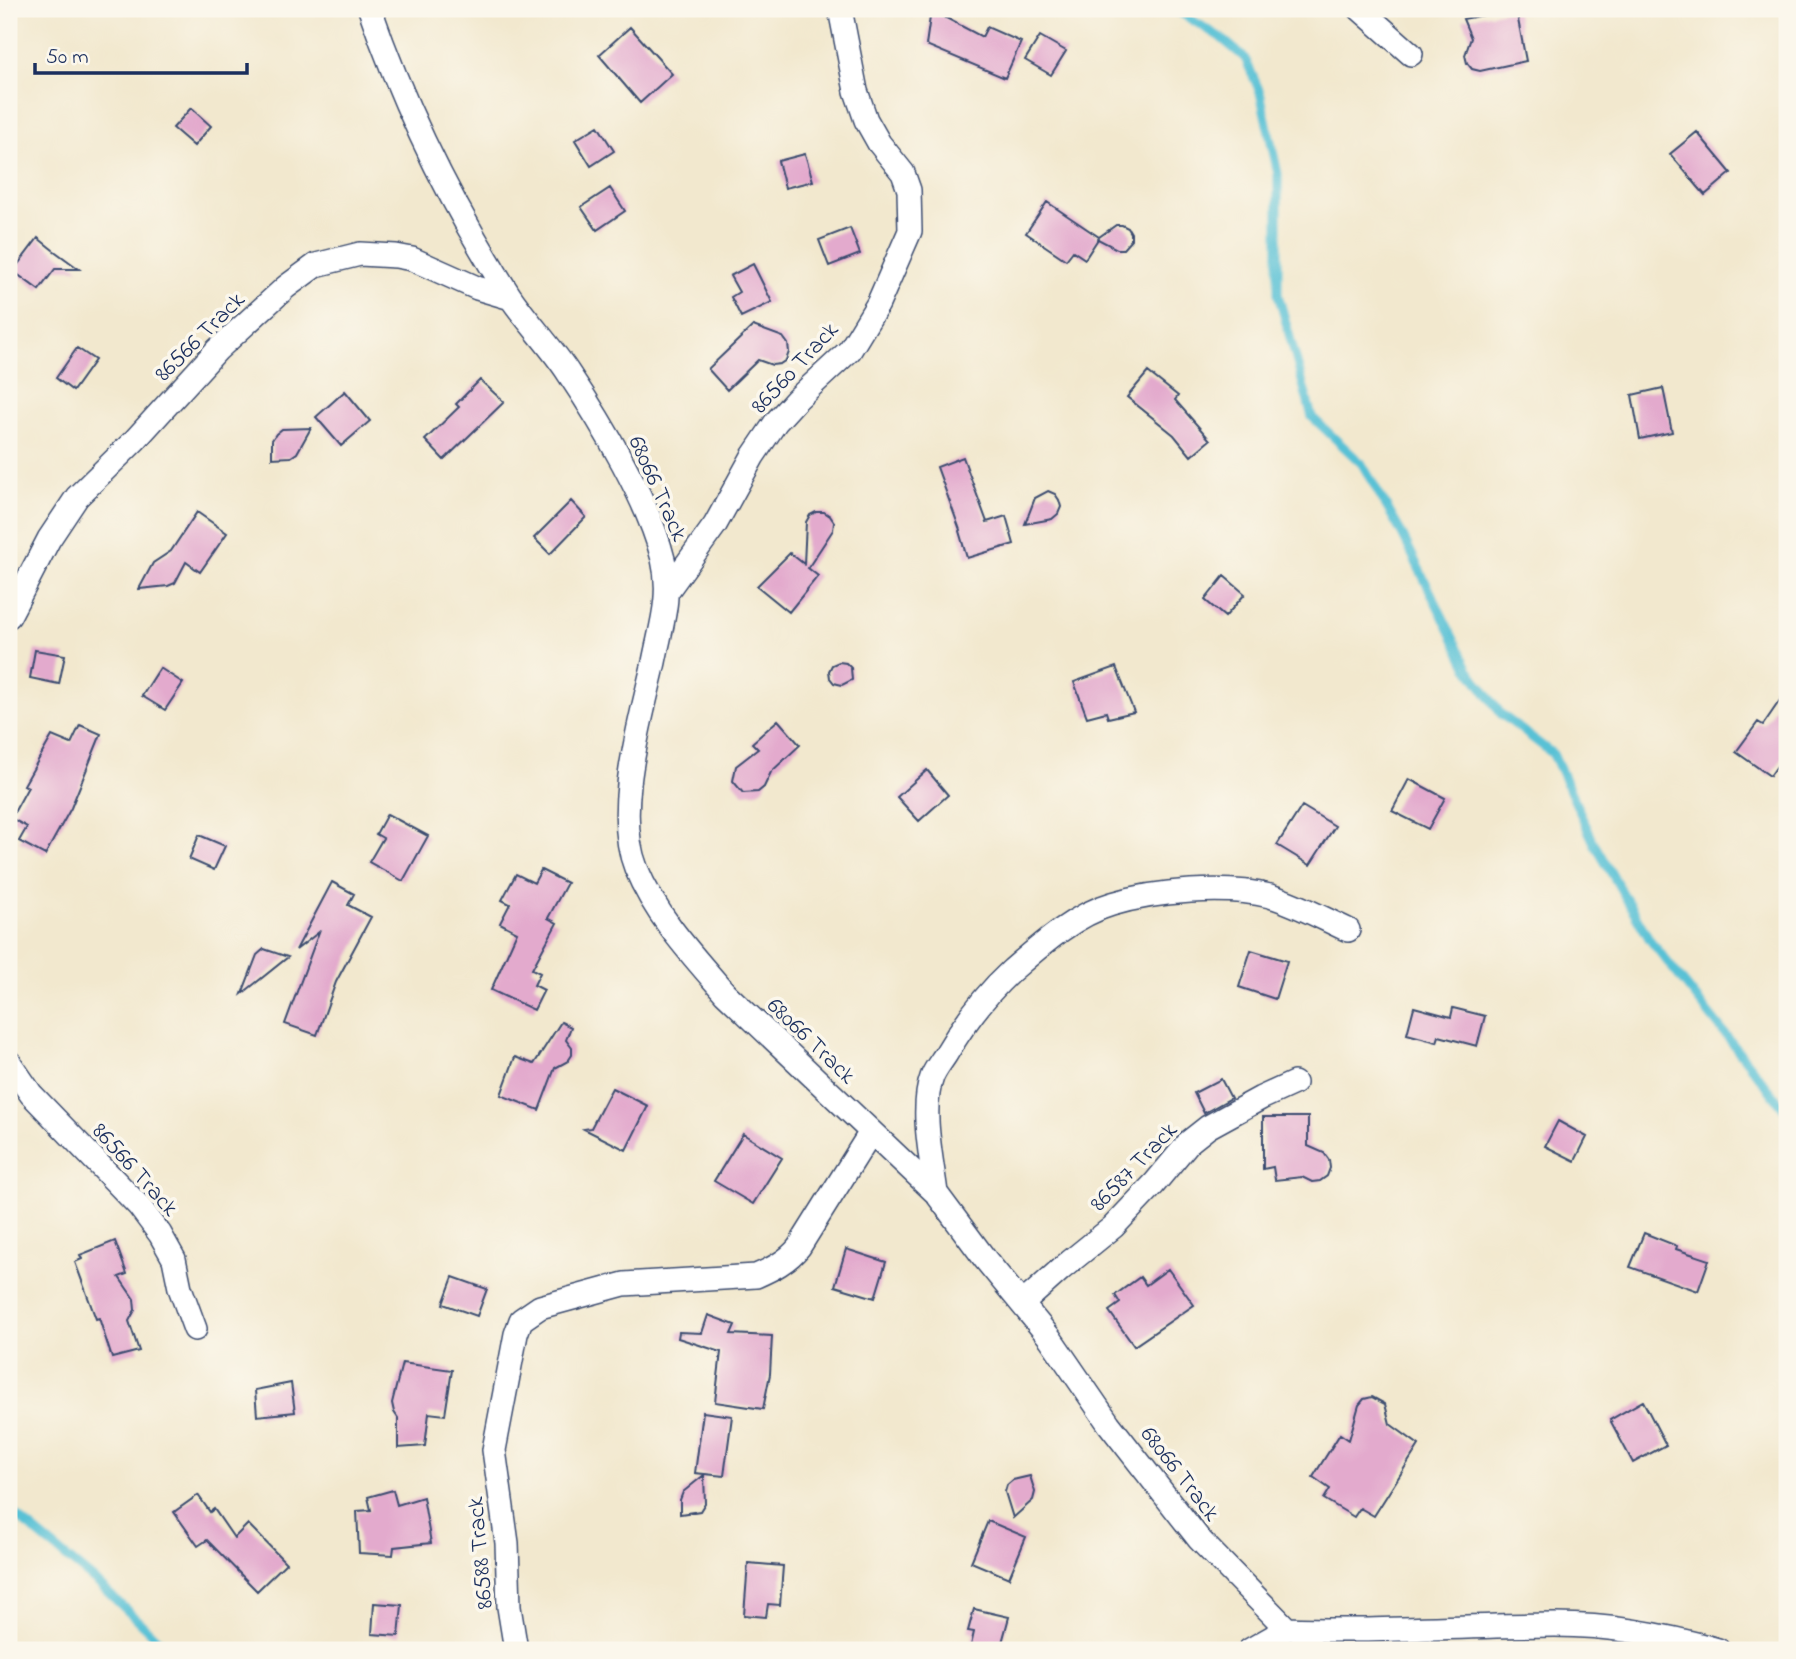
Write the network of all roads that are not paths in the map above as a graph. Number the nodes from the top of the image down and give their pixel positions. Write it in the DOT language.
graph roads {
  1 [pos="370,9"];
  2 [pos="840,9"];
  3 [pos="1360,9"];
  4 [pos="1411,54"];
  5 [pos="511,298"];
  6 [pos="668,590"];
  7 [pos="9,616"];
  8 [pos="1348,930"];
  9 [pos="9,1062"];
  10 [pos="1294,1083"];
  11 [pos="871,1132"];
  12 [pos="936,1193"];
  13 [pos="1022,1304"];
  14 [pos="194,1329"];
  15 [pos="1287,1629"];
  16 [pos="516,1650"];
  17 [pos="1250,1650"];
  18 [pos="1718,1650"];
  1 -- 5 [label="street, 68066 Track"];
  2 -- 6 [label="street, 86560 Track"];
  3 -- 4 [label="street"];
  5 -- 6 [label="street, 68066 Track"];
  5 -- 7 [label="street, 86566 Track"];
  6 -- 11 [label="street, 68066 Track"];
  8 -- 12 [label="street"];
  9 -- 14 [label="street, 86566 Track"];
  10 -- 13 [label="street, 86587 Track"];
  11 -- 12 [label="street, 68066 Track"];
  11 -- 16 [label="street, 86588 Track"];
  12 -- 13 [label="street, 68066 Track"];
  13 -- 15 [label="street, 68066 Track"];
  15 -- 17 [label="street"];
  15 -- 18 [label="street"];
}
